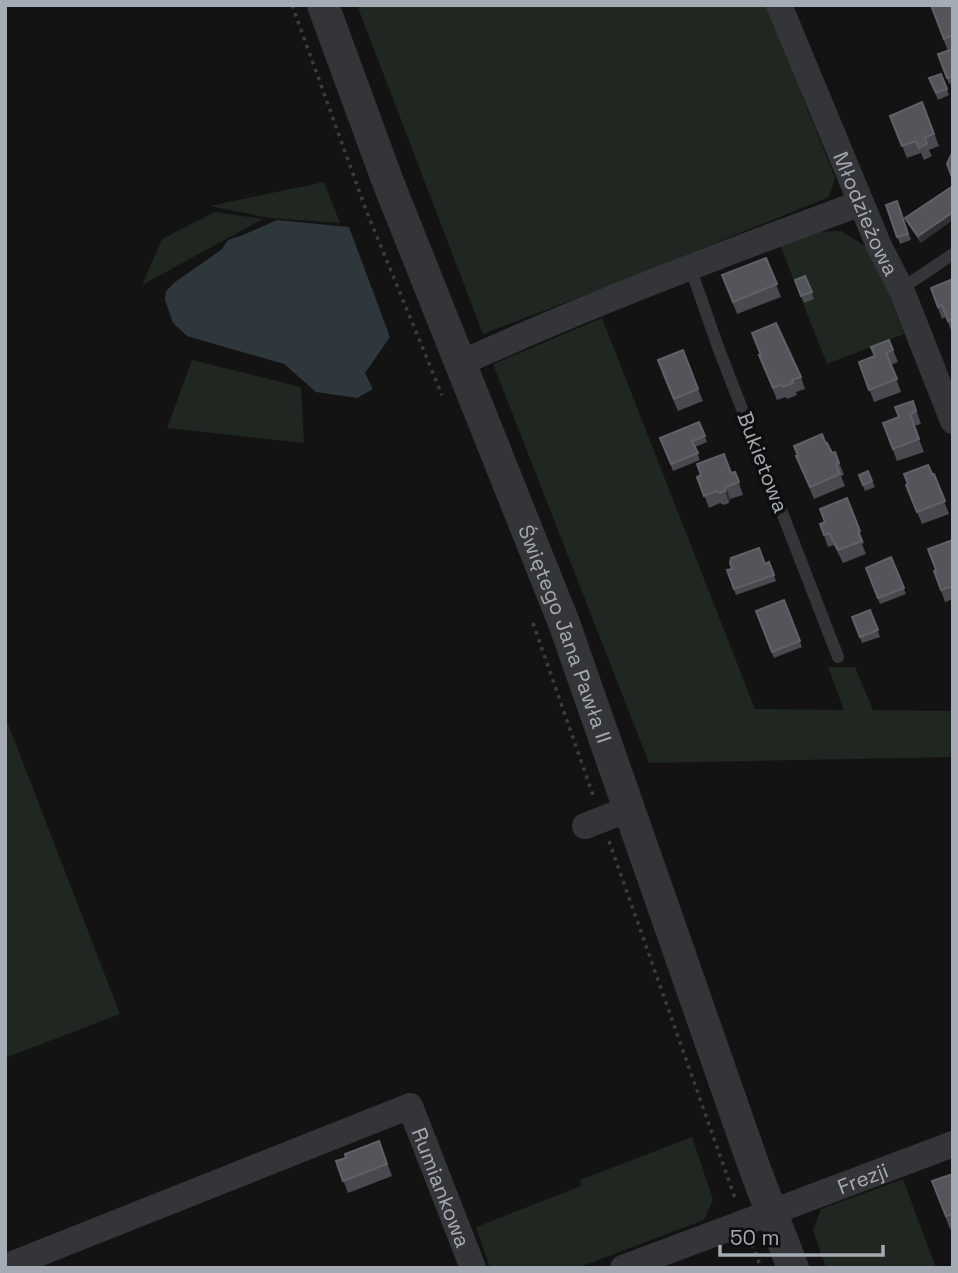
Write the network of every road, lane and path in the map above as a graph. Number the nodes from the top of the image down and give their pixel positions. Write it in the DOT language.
graph roads {
  1 [pos="292,5"];
  2 [pos="323,5"];
  3 [pos="779,5"];
  4 [pos="861,203"];
  5 [pos="953,254"];
  6 [pos="690,266"];
  7 [pos="901,289"];
  8 [pos="461,363"];
  9 [pos="442,396"];
  10 [pos="953,421"];
  11 [pos="532,621"];
  12 [pos="838,657"];
  13 [pos="605,818"];
  14 [pos="953,1144"];
  15 [pos="757,1217"];
  16 [pos="5,1267"];
  17 [pos="473,1268"];
  18 [pos="623,1268"];
  19 [pos="761,1268"];
  20 [pos="793,1268"];
  1 -- 9 [label="path"];
  2 -- 8 [label="street, Świętego Jana Pawła II"];
  3 -- 4 [label="street, Młodzieżowa"];
  4 -- 6 [label="street"];
  4 -- 7 [label="street, Młodzieżowa"];
  5 -- 7 [label="lane"];
  6 -- 8 [label="street"];
  6 -- 12 [label="lane, Bukietowa"];
  7 -- 10 [label="street, Młodzieżowa"];
  8 -- 13 [label="street, Świętego Jana Pawła II"];
  11 -- 13 [label="path"];
  13 -- 15 [label="street, Świętego Jana Pawła II"];
  13 -- 15 [label="path"];
  14 -- 15 [label="street, Frezji"];
  15 -- 18 [label="street, Frezji"];
  15 -- 19 [label="path"];
  15 -- 20 [label="street, Świętego Jana Pawła II"];
  16 -- 17 [label="street, Rumiankowa"];
}
